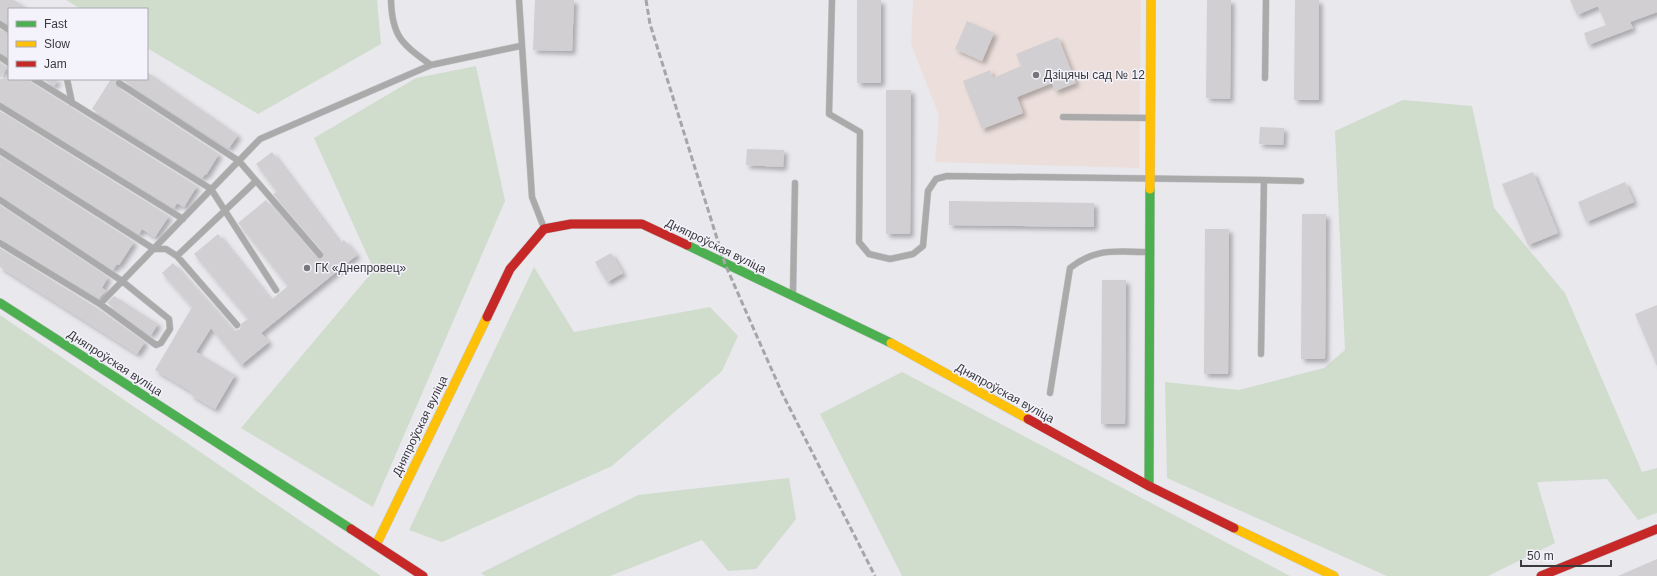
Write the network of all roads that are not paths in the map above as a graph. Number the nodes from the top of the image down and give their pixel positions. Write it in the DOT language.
graph roads {
  1 [pos="391,0"];
  2 [pos="519,0"];
  3 [pos="832,0"];
  4 [pos="1151,0"];
  5 [pos="1266,0"];
  6 [pos="520,46"];
  7 [pos="431,65"];
  8 [pos="1265,78"];
  9 [pos="36,80"];
  10 [pos="67,80"];
  11 [pos="118,83"];
  12 [pos="72,103"];
  13 [pos="0,106"];
  14 [pos="1063,117"];
  15 [pos="1149,118"];
  16 [pos="0,151"];
  17 [pos="239,161"];
  18 [pos="1149,179"];
  19 [pos="1264,180"];
  20 [pos="256,181"];
  21 [pos="1301,181"];
  22 [pos="795,183"];
  23 [pos="211,189"];
  24 [pos="0,200"];
  25 [pos="225,211"];
  26 [pos="183,219"];
  27 [pos="544,229"];
  28 [pos="0,243"];
  29 [pos="154,249"];
  30 [pos="1149,252"];
  31 [pos="320,255"];
  32 [pos="177,256"];
  33 [pos="122,281"];
  34 [pos="276,290"];
  35 [pos="793,296"];
  36 [pos="0,303"];
  37 [pos="100,304"];
  38 [pos="237,325"];
  39 [pos="1261,354"];
  40 [pos="1050,393"];
  41 [pos="1149,486"];
  42 [pos="1657,529"];
  43 [pos="376,545"];
  44 [pos="423,576"];
  45 [pos="1334,576"];
  46 [pos="1541,576"];
  1 -- 7 [label="lane"];
  2 -- 6 [label="lane"];
  3 -- 18 [label="lane"];
  4 -- 15 [label="street"];
  5 -- 8 [label="lane"];
  6 -- 7 [label="lane"];
  6 -- 27 [label="lane"];
  7 -- 17 [label="lane"];
  9 -- 12 [label="lane"];
  10 -- 12 [label="lane"];
  11 -- 17 [label="lane"];
  12 -- 23 [label="lane"];
  13 -- 26 [label="lane"];
  14 -- 15 [label="lane"];
  15 -- 18 [label="street"];
  16 -- 29 [label="lane"];
  17 -- 20 [label="lane"];
  17 -- 23 [label="lane"];
  18 -- 19 [label="lane"];
  18 -- 30 [label="street"];
  19 -- 21 [label="lane"];
  19 -- 39 [label="lane"];
  20 -- 25 [label="lane"];
  20 -- 31 [label="lane"];
  22 -- 35 [label="lane"];
  23 -- 25 [label="lane"];
  23 -- 26 [label="lane"];
  24 -- 33 [label="lane"];
  25 -- 32 [label="lane"];
  25 -- 34 [label="lane"];
  26 -- 29 [label="lane"];
  27 -- 35 [label="street, Дняпроўская вуліца"];
  27 -- 43 [label="street, Дняпроўская вуліца"];
  28 -- 37 [label="lane"];
  29 -- 32 [label="lane"];
  29 -- 33 [label="lane"];
  30 -- 40 [label="lane"];
  30 -- 41 [label="street"];
  32 -- 38 [label="lane"];
  33 -- 37 [label="lane"];
  33 -- 37 [label="lane"];
  35 -- 41 [label="street, Дняпроўская вуліца"];
  36 -- 43 [label="street, Дняпроўская вуліца"];
  41 -- 45 [label="street, Дняпроўская вуліца"];
  42 -- 46 [label="street"];
  43 -- 44 [label="street"];
}
